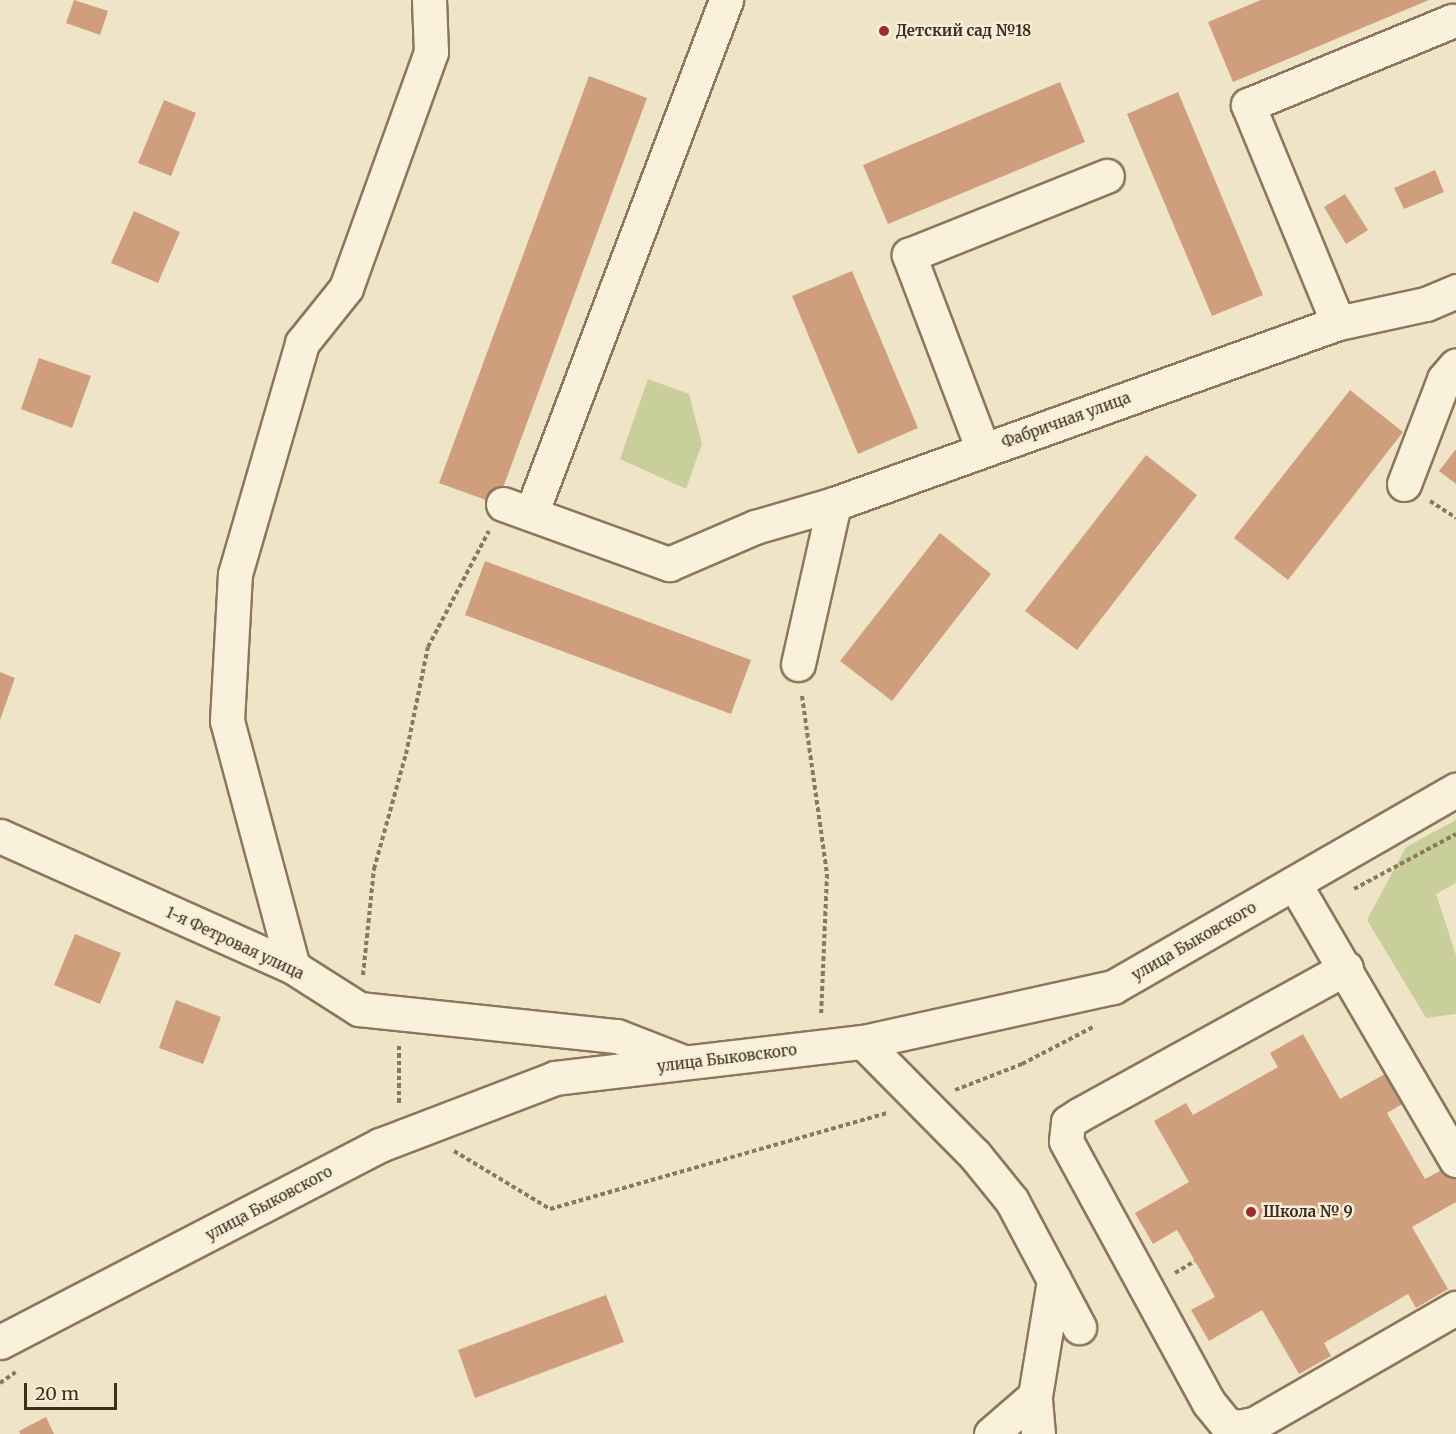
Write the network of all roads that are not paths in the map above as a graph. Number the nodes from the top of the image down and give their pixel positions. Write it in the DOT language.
graph roads {
  1 [pos="429,0"];
  2 [pos="726,0"];
  3 [pos="1452,21"];
  4 [pos="1107,176"];
  5 [pos="1456,291"];
  6 [pos="1338,323"];
  7 [pos="1456,365"];
  8 [pos="983,450"];
  9 [pos="1404,484"];
  10 [pos="834,504"];
  11 [pos="798,664"];
  12 [pos="1456,790"];
  13 [pos="0,836"];
  14 [pos="1294,884"];
  15 [pos="293,968"];
  16 [pos="1346,968"];
  17 [pos="863,1042"];
  18 [pos="685,1063"];
  19 [pos="1456,1160"];
  20 [pos="1054,1280"];
  21 [pos="1456,1308"];
  22 [pos="1079,1327"];
  23 [pos="0,1342"];
  24 [pos="1035,1396"];
  25 [pos="991,1434"];
  26 [pos="1038,1434"];
  1 -- 15 [label="street"];
  2 -- 10 [label="street, Фабричная улица"];
  3 -- 6 [label="street"];
  4 -- 8 [label="street"];
  5 -- 6 [label="street, Фабричная улица"];
  6 -- 8 [label="street, Фабричная улица"];
  7 -- 9 [label="street"];
  8 -- 10 [label="street, Фабричная улица"];
  10 -- 11 [label="street"];
  12 -- 14 [label="street, улица Быковского"];
  13 -- 15 [label="street, 1-я Фетровая улица"];
  14 -- 16 [label="street"];
  14 -- 17 [label="street, улица Быковского"];
  15 -- 18 [label="street, 1-я Фетровая улица"];
  16 -- 19 [label="street"];
  16 -- 21 [label="street"];
  17 -- 18 [label="street, улица Быковского"];
  17 -- 20 [label="street"];
  18 -- 23 [label="street, улица Быковского"];
  20 -- 22 [label="street"];
  20 -- 24 [label="street"];
  24 -- 25 [label="street"];
  24 -- 26 [label="street"];
}
